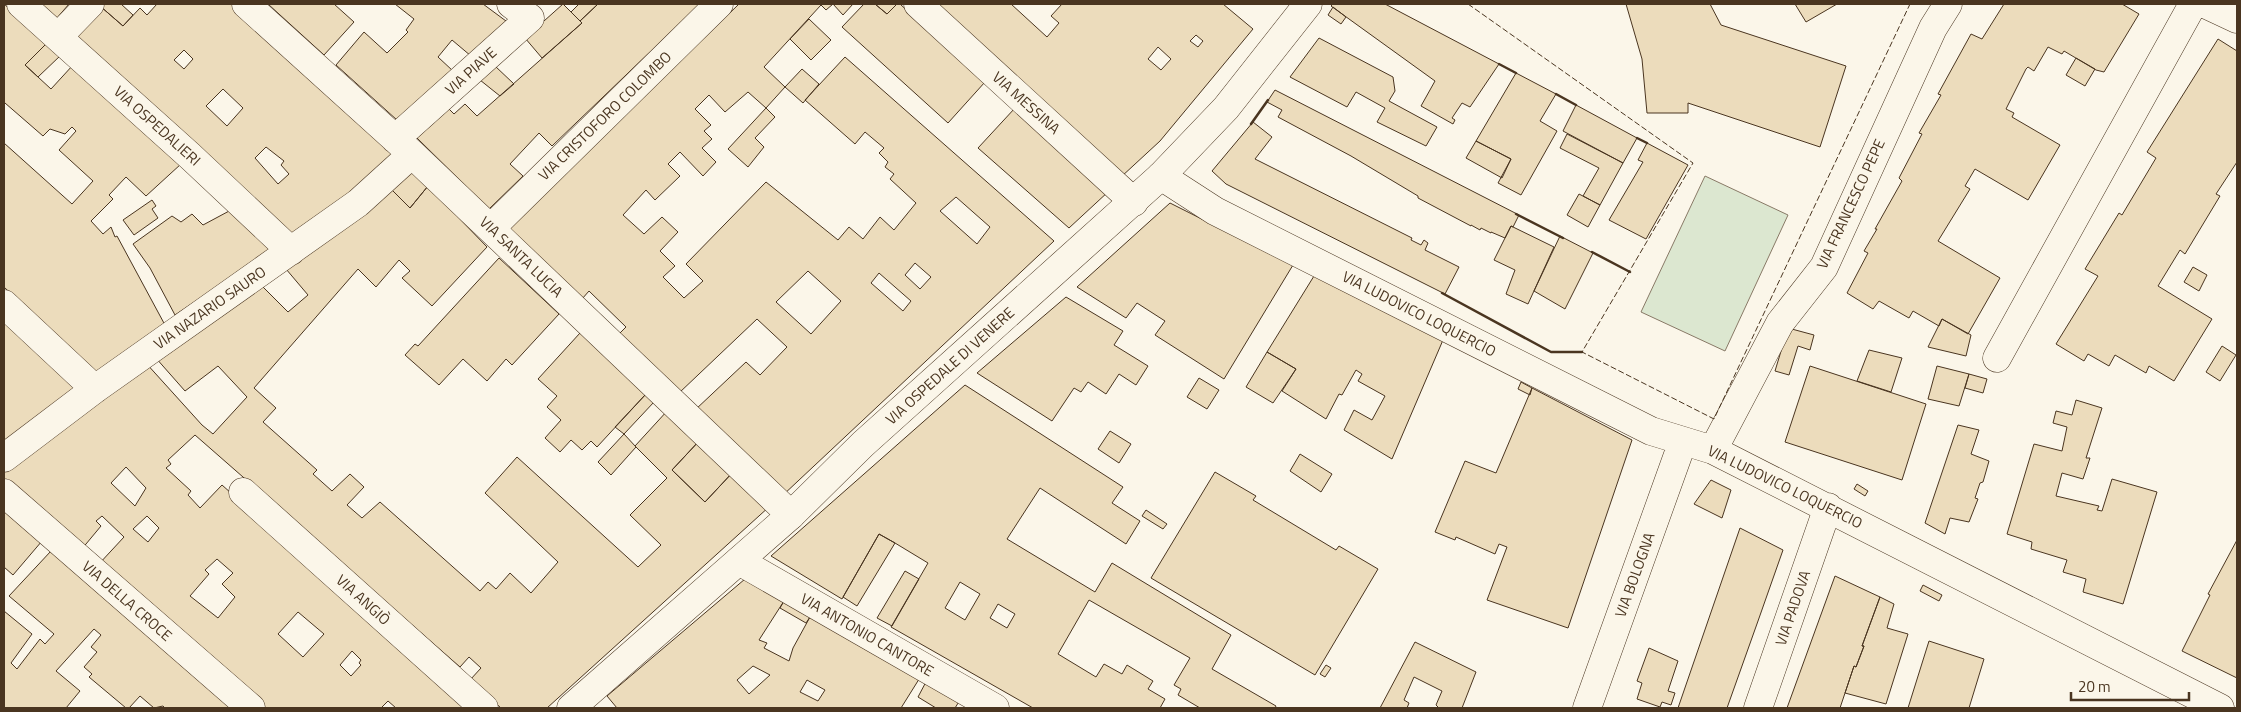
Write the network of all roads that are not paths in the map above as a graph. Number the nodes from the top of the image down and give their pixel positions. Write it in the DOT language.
graph roads {
  1 [pos="21,4"];
  2 [pos="90,4"];
  3 [pos="246,4"];
  4 [pos="512,4"];
  5 [pos="720,4"];
  6 [pos="918,4"];
  7 [pos="1308,4"];
  8 [pos="1948,4"];
  9 [pos="2193,4"];
  10 [pos="2206,4"];
  11 [pos="2237,19"];
  12 [pos="58,37"];
  13 [pos="404,147"];
  14 [pos="1161,176"];
  15 [pos="1134,202"];
  16 [pos="490,228"];
  17 [pos="291,251"];
  18 [pos="4,304"];
  19 [pos="1997,358"];
  20 [pos="95,389"];
  21 [pos="1683,441"];
  22 [pos="1713,450"];
  23 [pos="4,458"];
  24 [pos="243,492"];
  25 [pos="4,493"];
  26 [pos="1828,507"];
  27 [pos="791,515"];
  28 [pos="738,561"];
  29 [pos="251,708"];
  30 [pos="484,708"];
  31 [pos="571,708"];
  32 [pos="995,708"];
  33 [pos="1587,708"];
  34 [pos="1758,708"];
  35 [pos="2220,708"];
  1 -- 12 [label="street, VIA OSPEDALIERI"];
  2 -- 12 [label="street"];
  3 -- 13 [label="street, VIA SANTA LUCIA"];
  4 -- 13 [label="street, VIA PIAVE"];
  5 -- 16 [label="street, VIA CRISTOFORO COLOMBO"];
  6 -- 15 [label="street, VIA MESSINA"];
  7 -- 14 [label="street, VIA OSPEDALE DI VENERE"];
  8 -- 22 [label="street, VIA FRANCESCO PEPE"];
  9 -- 19 [label="street"];
  10 -- 11 [label="street"];
  12 -- 17 [label="street, VIA OSPEDALIERI"];
  13 -- 16 [label="street, VIA SANTA LUCIA"];
  13 -- 17 [label="street, VIA NAZARIO SAURO"];
  14 -- 15 [label="street, VIA OSPEDALE DI VENERE"];
  14 -- 21 [label="street, VIA LUDOVICO LOQUERCIO"];
  15 -- 27 [label="street, VIA OSPEDALE DI VENERE"];
  16 -- 27 [label="street, VIA SANTA LUCIA"];
  17 -- 20 [label="street, VIA NAZARIO SAURO"];
  18 -- 20 [label="street"];
  20 -- 23 [label="street, VIA NAZARIO SAURO"];
  21 -- 22 [label="street, VIA LUDOVICO LOQUERCIO"];
  21 -- 33 [label="street, VIA BOLOGNA"];
  22 -- 26 [label="street, VIA LUDOVICO LOQUERCIO"];
  24 -- 30 [label="street, VIA ANGIÒ"];
  25 -- 29 [label="street, VIA DELLA CROCE"];
  26 -- 34 [label="street, VIA PADOVA"];
  26 -- 35 [label="street, VIA LUDOVICO LOQUERCIO"];
  27 -- 28 [label="street, VIA OSPEDALE DI VENERE"];
  28 -- 31 [label="street, VIA OSPEDALE DI VENERE"];
  28 -- 32 [label="street, VIA ANTONIO CANTORE"];
}
